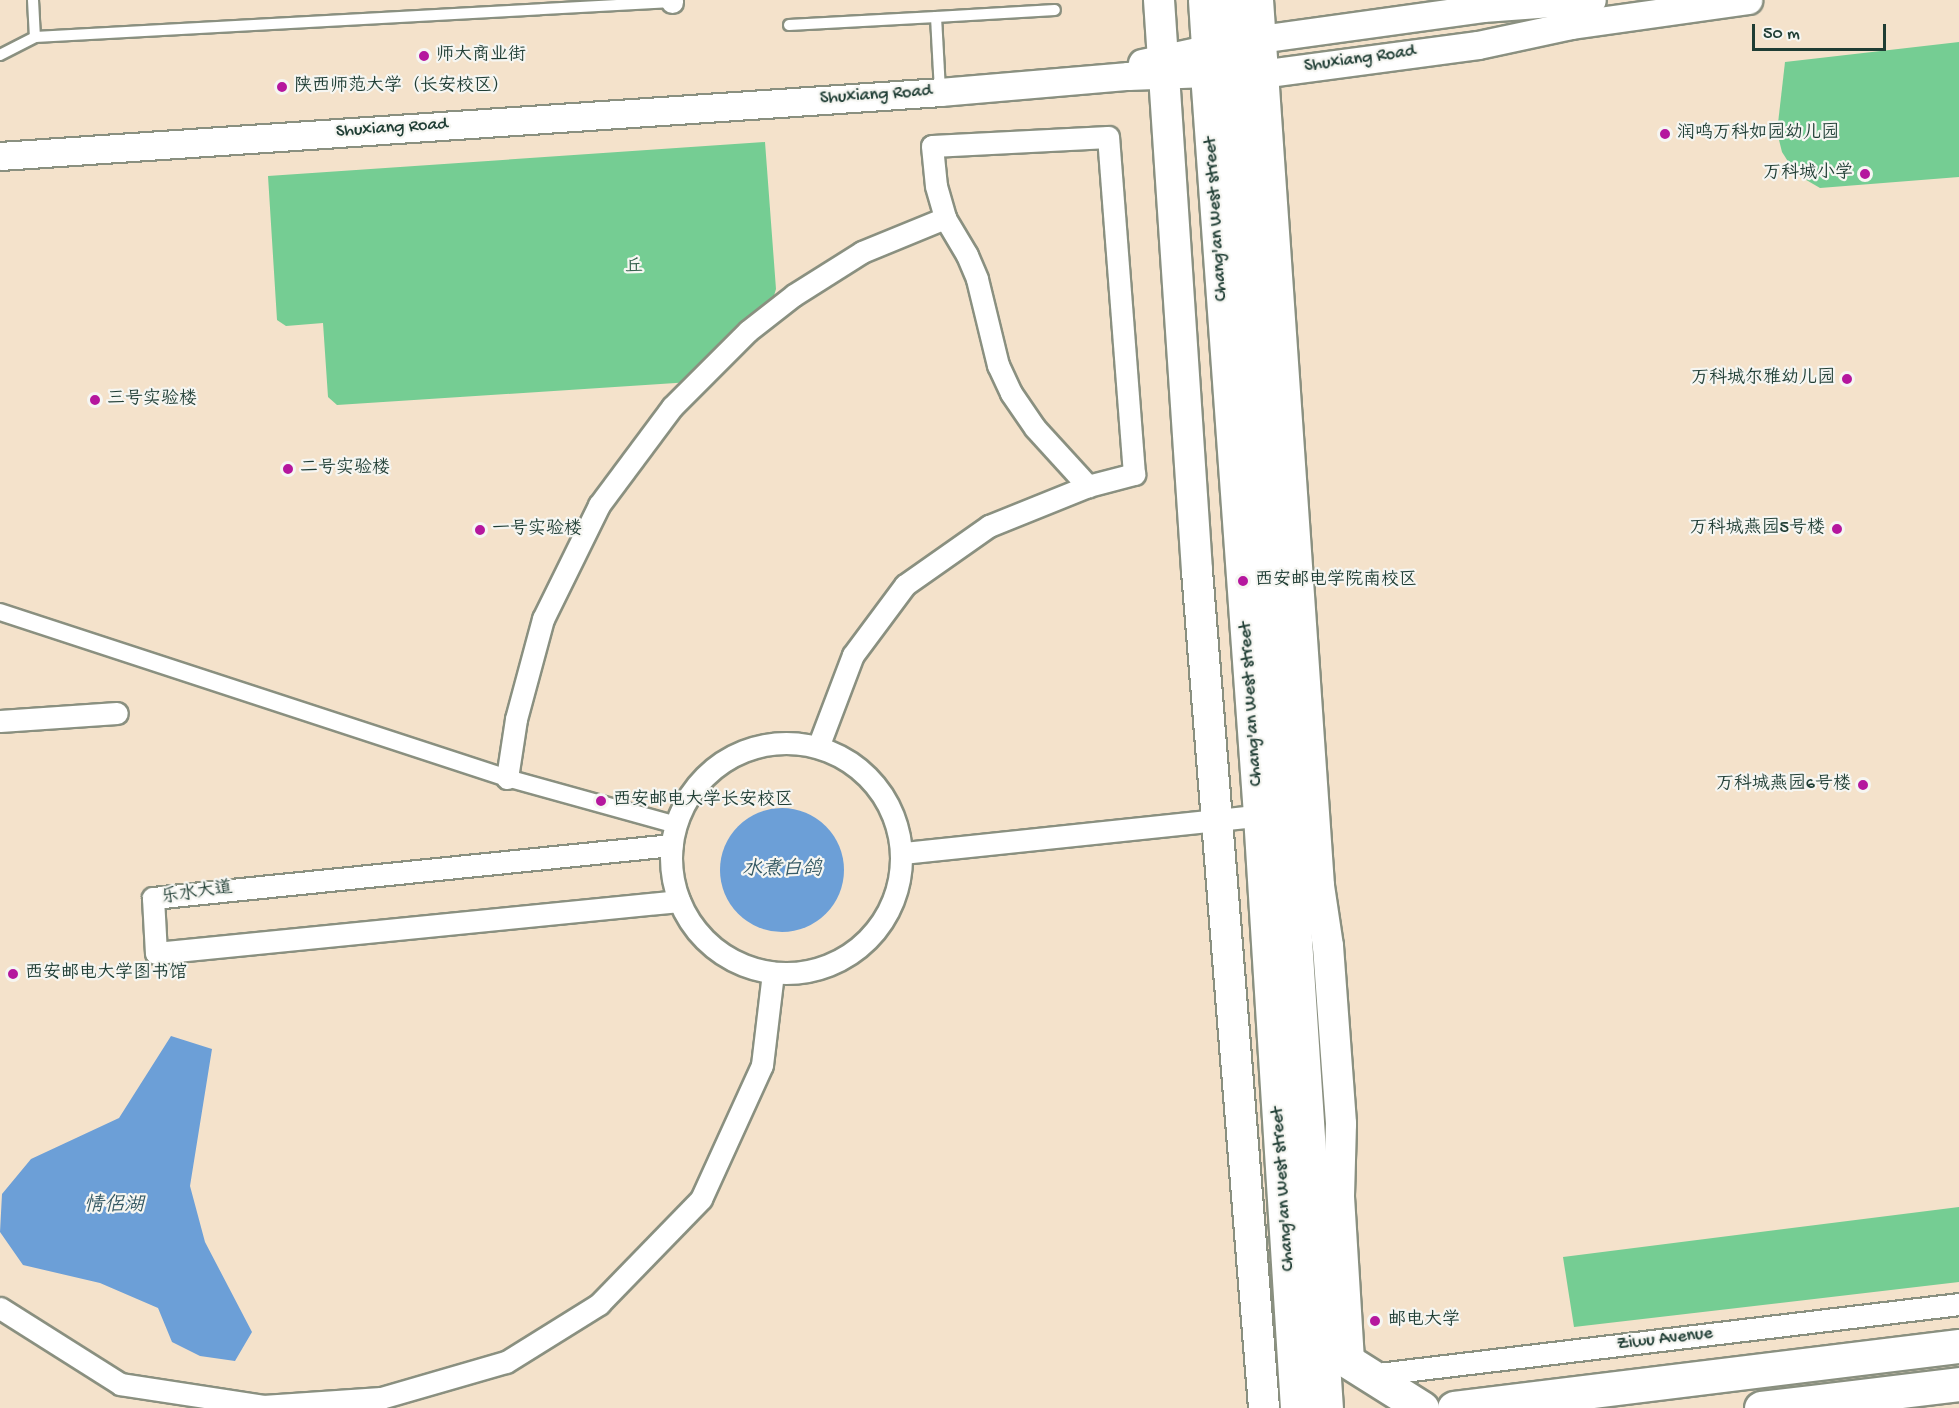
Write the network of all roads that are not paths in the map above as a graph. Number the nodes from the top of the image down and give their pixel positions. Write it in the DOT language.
graph roads {
  1 [pos="1159,0"];
  2 [pos="1205,0"];
  3 [pos="1235,0"];
  4 [pos="1258,0"];
  5 [pos="1592,0"];
  6 [pos="1748,0"];
  7 [pos="672,1"];
  8 [pos="33,5"];
  9 [pos="1055,9"];
  10 [pos="936,17"];
  11 [pos="789,25"];
  12 [pos="35,37"];
  13 [pos="0,55"];
  14 [pos="1236,59"];
  15 [pos="1163,67"];
  16 [pos="940,86"];
  17 [pos="0,140"];
  18 [pos="0,156"];
  19 [pos="945,218"];
  20 [pos="1088,486"];
  21 [pos="0,612"];
  22 [pos="117,714"];
  23 [pos="0,721"];
  24 [pos="818,747"];
  25 [pos="507,778"];
  26 [pos="1273,814"];
  27 [pos="1217,820"];
  28 [pos="674,835"];
  29 [pos="903,853"];
  30 [pos="680,901"];
  31 [pos="773,973"];
  32 [pos="1959,1304"];
  33 [pos="0,1308"];
  34 [pos="1322,1345"];
  35 [pos="1959,1346"];
  36 [pos="1360,1369"];
  37 [pos="1959,1384"];
  38 [pos="1264,1408"];
  39 [pos="1297,1408"];
  40 [pos="1326,1408"];
  41 [pos="1422,1408"];
  42 [pos="1454,1408"];
  43 [pos="1761,1408"];
  1 -- 15 [label="main road"];
  2 -- 14 [label="main road, Chang'an West street"];
  3 -- 14 [label="main road, Chang'an West street"];
  4 -- 14 [label="main road"];
  5 -- 14 [label="street, Shuxiang Road"];
  6 -- 14 [label="street, Shuxiang Road"];
  7 -- 12 [label="lane"];
  8 -- 12 [label="lane"];
  9 -- 10 [label="lane"];
  10 -- 11 [label="lane"];
  10 -- 16 [label="lane"];
  12 -- 13 [label="lane"];
  14 -- 15 [label="street, Shuxiang Road"];
  14 -- 26 [label="main road, Chang'an West street"];
  14 -- 36 [label="main road"];
  15 -- 16 [label="street, Shuxiang Road"];
  15 -- 27 [label="main road"];
  16 -- 17 [label="street, Shuxiang Road"];
  16 -- 18 [label="street, Shuxiang Road"];
  19 -- 20 [label="street"];
  19 -- 20 [label="street"];
  19 -- 25 [label="street"];
  20 -- 24 [label="street"];
  21 -- 25 [label="street"];
  22 -- 23 [label="street"];
  24 -- 28 [label="street"];
  24 -- 29 [label="street"];
  25 -- 28 [label="street"];
  26 -- 27 [label="street"];
  26 -- 34 [label="main road, Chang'an West street"];
  26 -- 39 [label="main road, Chang'an West street"];
  27 -- 29 [label="street"];
  27 -- 38 [label="main road"];
  28 -- 30 [label="street"];
  28 -- 30 [label="street, 乐水大道"];
  29 -- 31 [label="street"];
  30 -- 31 [label="street"];
  31 -- 33 [label="street"];
  32 -- 36 [label="street, Ziwu Avenue"];
  34 -- 36 [label="main road"];
  34 -- 40 [label="main road, Chang'an West street"];
  35 -- 42 [label="main road"];
  36 -- 41 [label="main road"];
  37 -- 43 [label="main road"];
}
